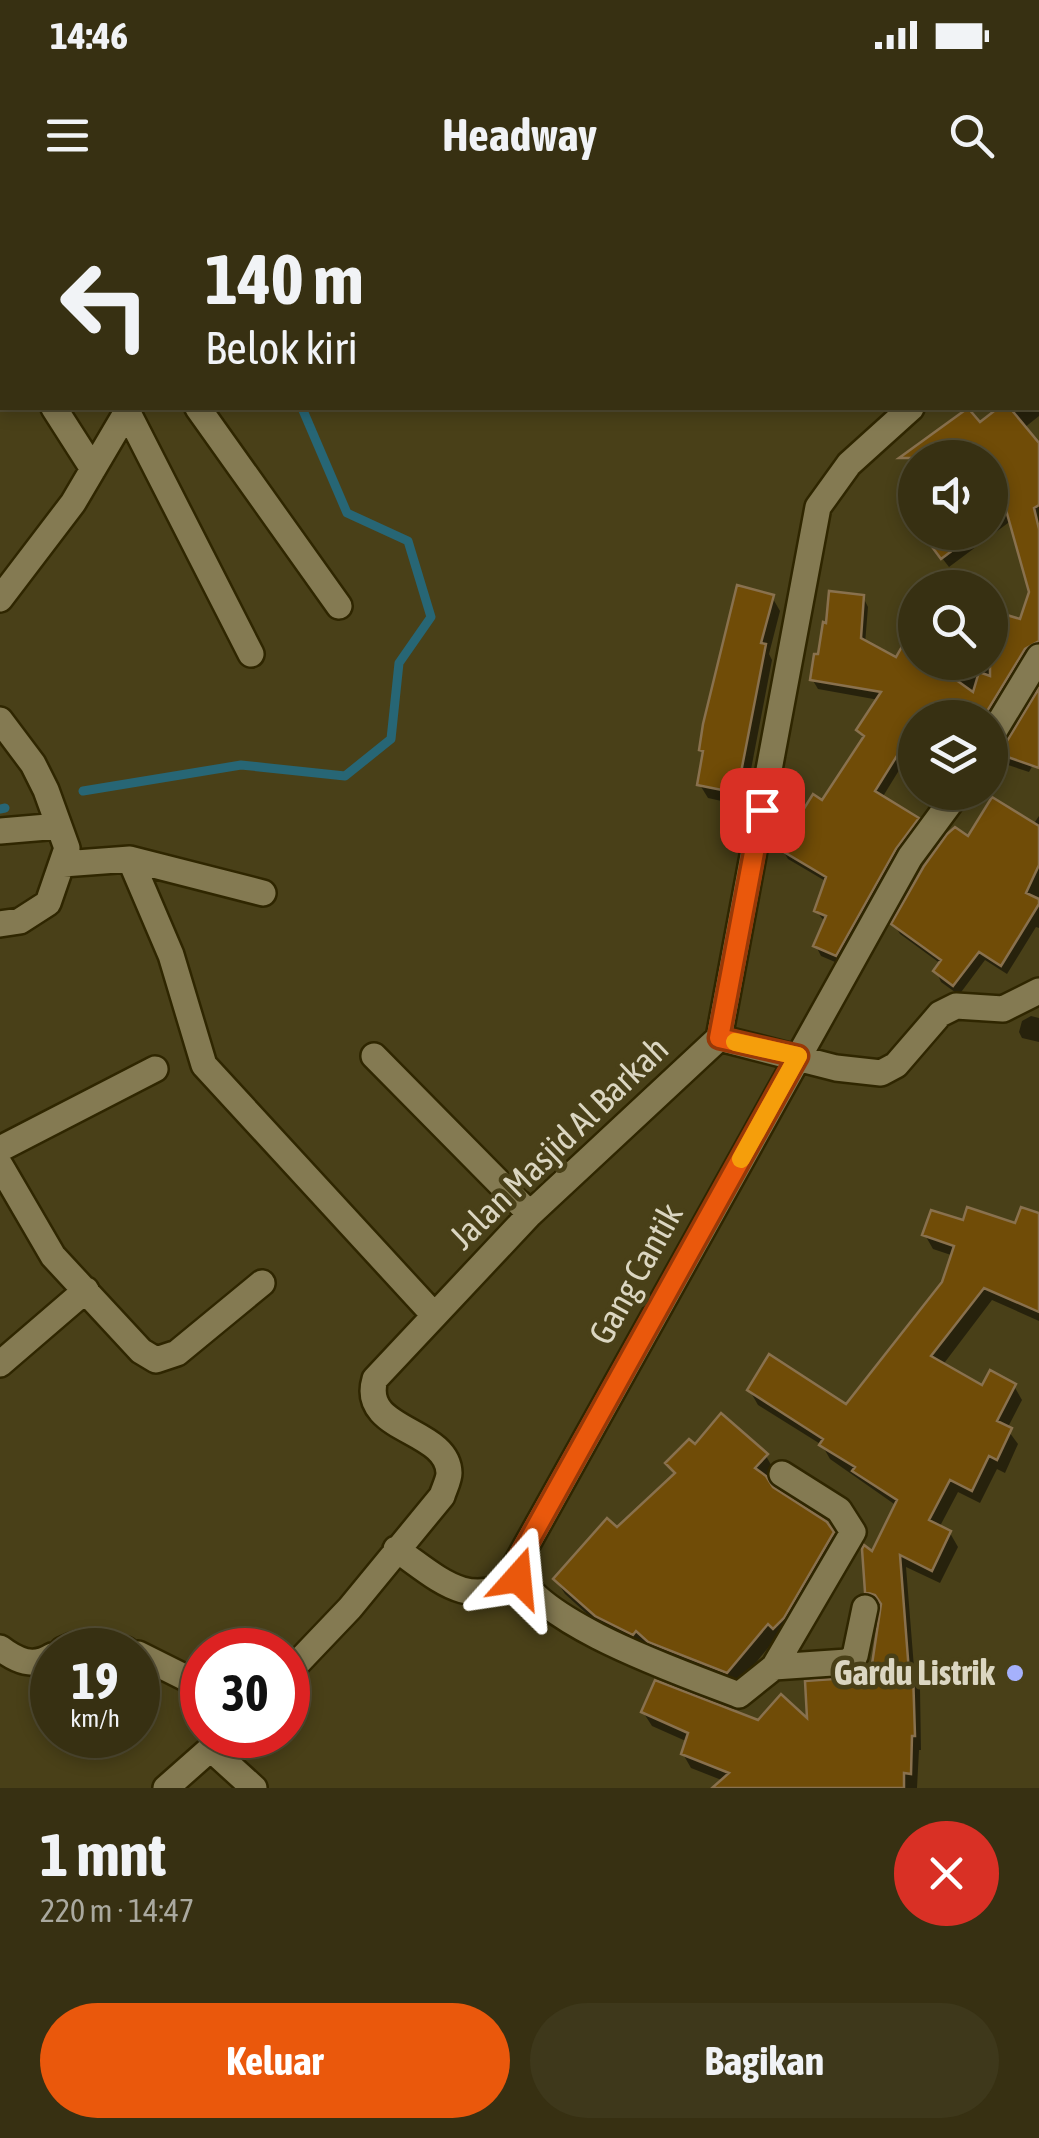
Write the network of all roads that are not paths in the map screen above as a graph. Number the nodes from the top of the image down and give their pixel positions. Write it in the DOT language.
graph roads {
  1 [pos="55,410"];
  2 [pos="127,410"];
  3 [pos="129,410"];
  4 [pos="199,410"];
  5 [pos="908,410"];
  6 [pos="93,469"];
  7 [pos="0,600"];
  8 [pos="339,606"];
  9 [pos="251,654"];
  10 [pos="1039,657"];
  11 [pos="1008,708"];
  12 [pos="0,720"];
  13 [pos="945,810"];
  14 [pos="59,826"];
  15 [pos="0,830"];
  16 [pos="130,859"];
  17 [pos="63,864"];
  18 [pos="263,893"];
  19 [pos="0,924"];
  20 [pos="1039,991"];
  21 [pos="719,1038"];
  22 [pos="374,1056"];
  23 [pos="798,1056"];
  24 [pos="155,1069"];
  25 [pos="0,1149"];
  26 [pos="0,1165"];
  27 [pos="530,1214"];
  28 [pos="262,1283"];
  29 [pos="86,1290"];
  30 [pos="434,1314"];
  31 [pos="0,1364"];
  32 [pos="782,1474"];
  33 [pos="396,1549"];
  34 [pos="518,1578"];
  35 [pos="865,1608"];
  36 [pos="0,1648"];
  37 [pos="310,1651"];
  38 [pos="30,1662"];
  39 [pos="774,1667"];
  40 [pos="200,1758"];
  41 [pos="231,1758"];
  42 [pos="166,1788"];
  43 [pos="254,1788"];
  1 -- 6 [label="street"];
  2 -- 6 [label="street"];
  3 -- 9 [label="street"];
  4 -- 8 [label="street"];
  5 -- 21 [label="street, Jalan Masjid Al Barkah"];
  6 -- 7 [label="street"];
  10 -- 11 [label="street"];
  12 -- 14 [label="street"];
  13 -- 23 [label="street, Gang Cantik"];
  14 -- 15 [label="street"];
  14 -- 17 [label="street"];
  16 -- 17 [label="street"];
  16 -- 18 [label="street"];
  16 -- 30 [label="street"];
  17 -- 19 [label="street"];
  20 -- 23 [label="street"];
  21 -- 23 [label="street"];
  21 -- 27 [label="street, Jalan Masjid Al Barkah"];
  22 -- 27 [label="street"];
  23 -- 34 [label="street, Gang Cantik"];
  24 -- 25 [label="street"];
  26 -- 29 [label="street"];
  27 -- 30 [label="street, Jalan Masjid Al Barkah"];
  28 -- 29 [label="street"];
  29 -- 31 [label="street"];
  30 -- 33 [label="street, Jalan Masjid Al Barkah"];
  32 -- 39 [label="street"];
  33 -- 34 [label="street"];
  33 -- 37 [label="street, Jalan Masjid Al Barkah"];
  34 -- 39 [label="street"];
  35 -- 39 [label="street"];
  36 -- 38 [label="street"];
  40 -- 42 [label="street"];
  41 -- 43 [label="street"];
}
